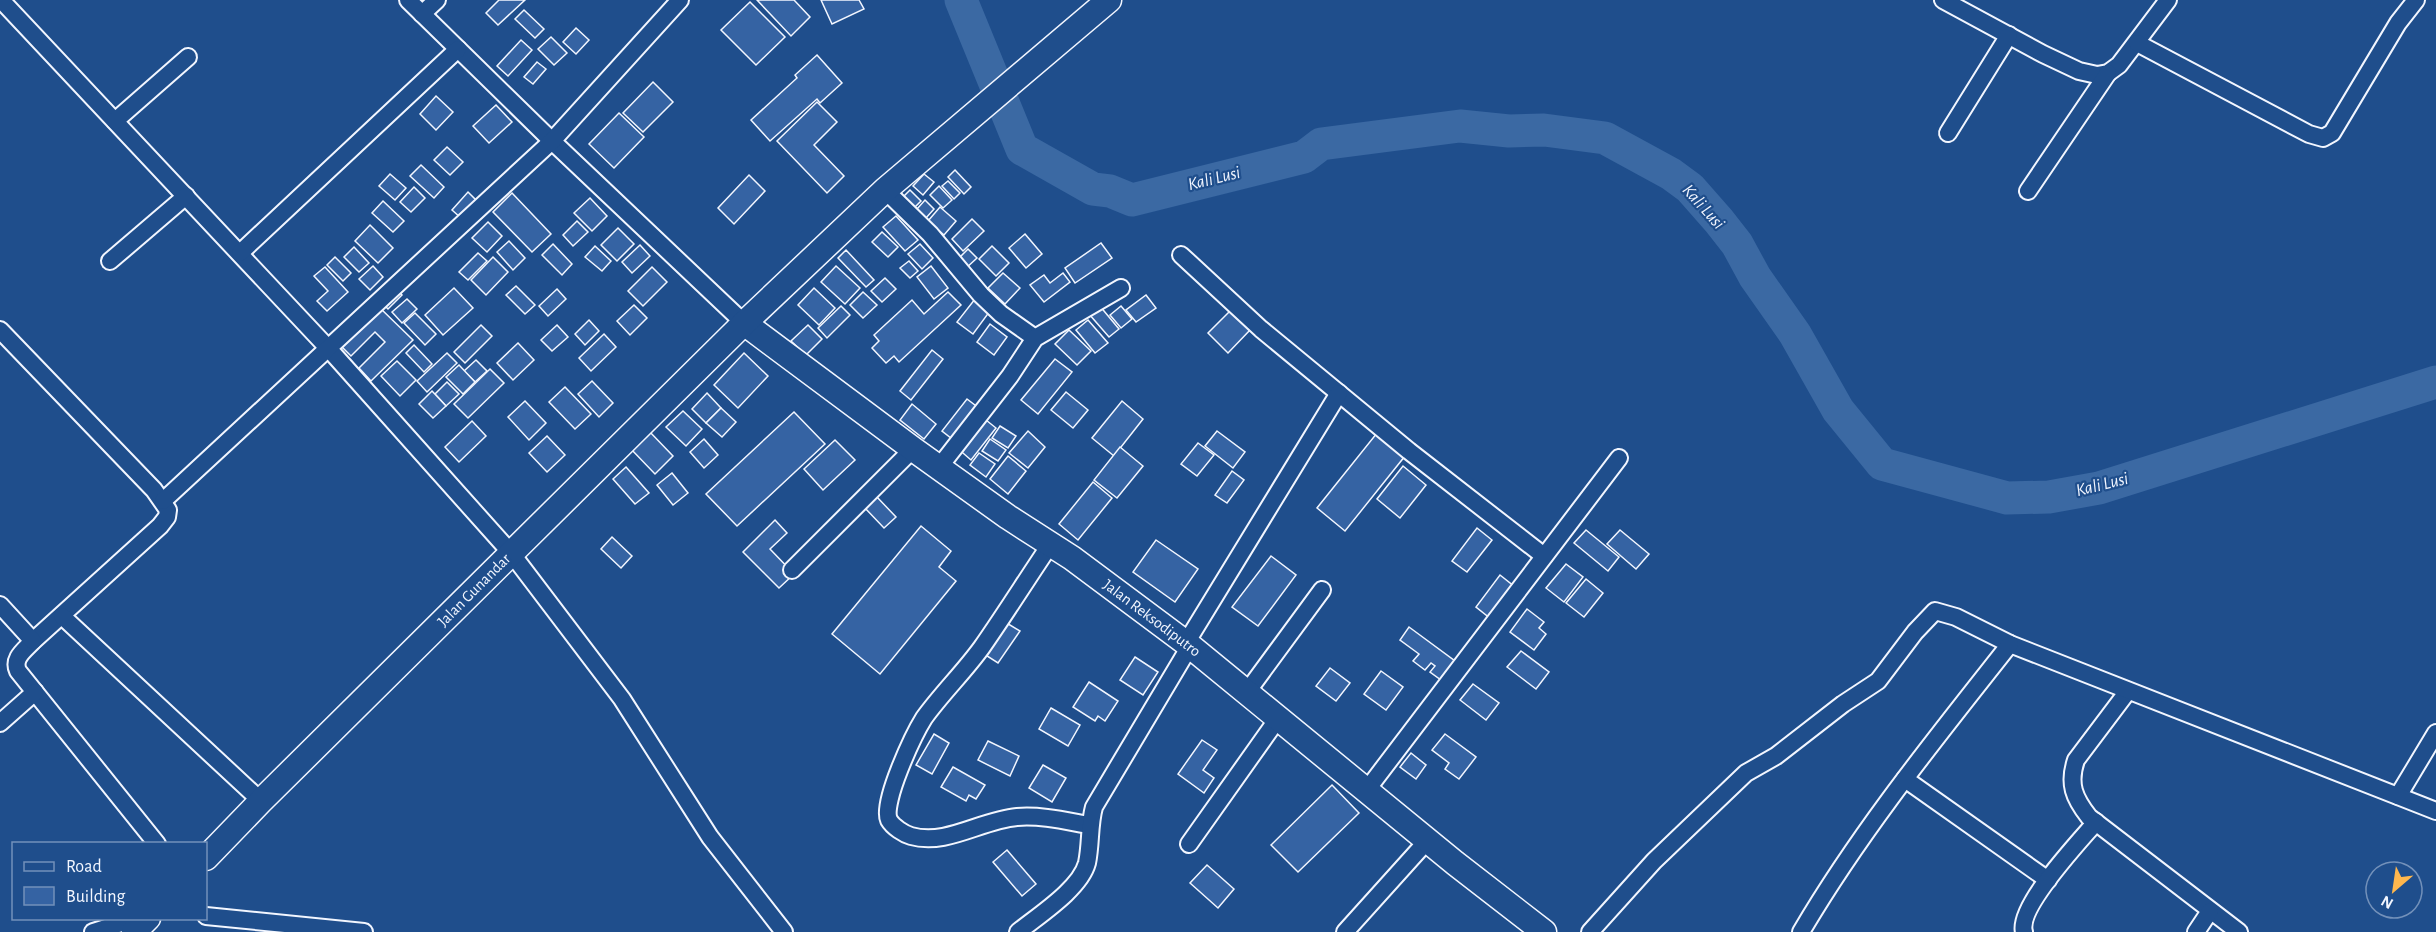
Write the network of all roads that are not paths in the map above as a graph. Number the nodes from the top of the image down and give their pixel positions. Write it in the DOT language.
graph roads {
  1 [pos="1,0"];
  2 [pos="408,0"];
  3 [pos="437,0"];
  4 [pos="680,0"];
  5 [pos="1109,0"];
  6 [pos="1943,0"];
  7 [pos="2168,0"];
  8 [pos="2416,0"];
  9 [pos="422,14"];
  10 [pos="2009,35"];
  11 [pos="2137,43"];
  12 [pos="458,49"];
  13 [pos="188,57"];
  14 [pos="2108,73"];
  15 [pos="115,121"];
  16 [pos="1948,133"];
  17 [pos="552,141"];
  18 [pos="885,190"];
  19 [pos="2028,191"];
  20 [pos="186,196"];
  21 [pos="240,253"];
  22 [pos="1181,255"];
  23 [pos="110,261"];
  24 [pos="1120,288"];
  25 [pos="744,323"];
  26 [pos="0,330"];
  27 [pos="1035,338"];
  28 [pos="328,348"];
  29 [pos="1339,393"];
  30 [pos="913,449"];
  31 [pos="1618,458"];
  32 [pos="940,466"];
  33 [pos="163,501"];
  34 [pos="1050,545"];
  35 [pos="512,554"];
  36 [pos="1544,556"];
  37 [pos="792,570"];
  38 [pos="1322,590"];
  39 [pos="3,615"];
  40 [pos="62,616"];
  41 [pos="33,641"];
  42 [pos="1188,644"];
  43 [pos="2010,644"];
  44 [pos="2128,691"];
  45 [pos="35,692"];
  46 [pos="1246,692"];
  47 [pos="1279,717"];
  48 [pos="0,723"];
  49 [pos="2436,733"];
  50 [pos="1905,779"];
  51 [pos="1366,791"];
  52 [pos="2398,796"];
  53 [pos="261,801"];
  54 [pos="2436,810"];
  55 [pos="2096,822"];
  56 [pos="1089,825"];
  57 [pos="1428,841"];
  58 [pos="156,842"];
  59 [pos="1190,844"];
  60 [pos="207,857"];
  61 [pos="2048,880"];
  62 [pos="2210,911"];
  63 [pos="207,916"];
  64 [pos="131,920"];
  65 [pos="146,920"];
  66 [pos="93,932"];
  67 [pos="134,932"];
  68 [pos="364,932"];
  69 [pos="784,932"];
  70 [pos="1018,932"];
  71 [pos="1346,932"];
  72 [pos="1544,932"];
  73 [pos="1590,932"];
  74 [pos="1800,932"];
  75 [pos="2024,932"];
  76 [pos="2196,932"];
  77 [pos="2239,932"];
  1 -- 15 [label="street"];
  2 -- 9 [label="street"];
  3 -- 9 [label="street"];
  4 -- 17 [label="street"];
  5 -- 18 [label="main road, Jalan Gunandar"];
  6 -- 10 [label="street"];
  7 -- 11 [label="street"];
  8 -- 11 [label="street"];
  9 -- 12 [label="street"];
  10 -- 14 [label="street"];
  10 -- 16 [label="street"];
  11 -- 14 [label="street"];
  12 -- 17 [label="street"];
  12 -- 21 [label="street"];
  13 -- 15 [label="street"];
  14 -- 19 [label="street"];
  15 -- 20 [label="street"];
  17 -- 25 [label="street"];
  17 -- 28 [label="street"];
  18 -- 25 [label="main road, Jalan Gunandar"];
  18 -- 27 [label="street"];
  20 -- 21 [label="street"];
  20 -- 23 [label="street"];
  21 -- 28 [label="street"];
  22 -- 29 [label="street"];
  24 -- 27 [label="street"];
  25 -- 30 [label="main road, Jalan Reksodiputro"];
  25 -- 35 [label="main road, Jalan Gunandar"];
  26 -- 33 [label="street"];
  27 -- 32 [label="street"];
  28 -- 33 [label="street"];
  28 -- 35 [label="street"];
  29 -- 36 [label="street"];
  29 -- 42 [label="street"];
  30 -- 32 [label="main road, Jalan Reksodiputro"];
  30 -- 37 [label="street"];
  31 -- 36 [label="street"];
  32 -- 34 [label="main road, Jalan Reksodiputro"];
  33 -- 40 [label="street"];
  34 -- 42 [label="main road, Jalan Reksodiputro"];
  34 -- 56 [label="street"];
  35 -- 53 [label="main road, Jalan Gunandar"];
  35 -- 69 [label="street"];
  36 -- 51 [label="street"];
  38 -- 46 [label="street"];
  39 -- 41 [label="street"];
  40 -- 41 [label="street"];
  40 -- 53 [label="street"];
  41 -- 45 [label="street"];
  42 -- 46 [label="main road, Jalan Reksodiputro"];
  42 -- 56 [label="street"];
  43 -- 44 [label="street"];
  43 -- 50 [label="street"];
  43 -- 73 [label="street"];
  44 -- 52 [label="street"];
  44 -- 55 [label="street"];
  45 -- 48 [label="street"];
  45 -- 58 [label="street"];
  46 -- 47 [label="main road, Jalan Reksodiputro"];
  47 -- 51 [label="main road, Jalan Reksodiputro"];
  47 -- 59 [label="street"];
  49 -- 52 [label="street"];
  50 -- 61 [label="street"];
  50 -- 74 [label="street"];
  51 -- 57 [label="main road, Jalan Reksodiputro"];
  52 -- 54 [label="street"];
  53 -- 60 [label="main road, Jalan Gunandar"];
  55 -- 61 [label="street"];
  55 -- 62 [label="street"];
  56 -- 70 [label="street"];
  57 -- 71 [label="street"];
  57 -- 72 [label="main road, Jalan Reksodiputro"];
  61 -- 75 [label="street"];
  62 -- 76 [label="street"];
  62 -- 77 [label="street"];
  63 -- 68 [label="street"];
  64 -- 66 [label="street"];
  65 -- 67 [label="main road"];
}
